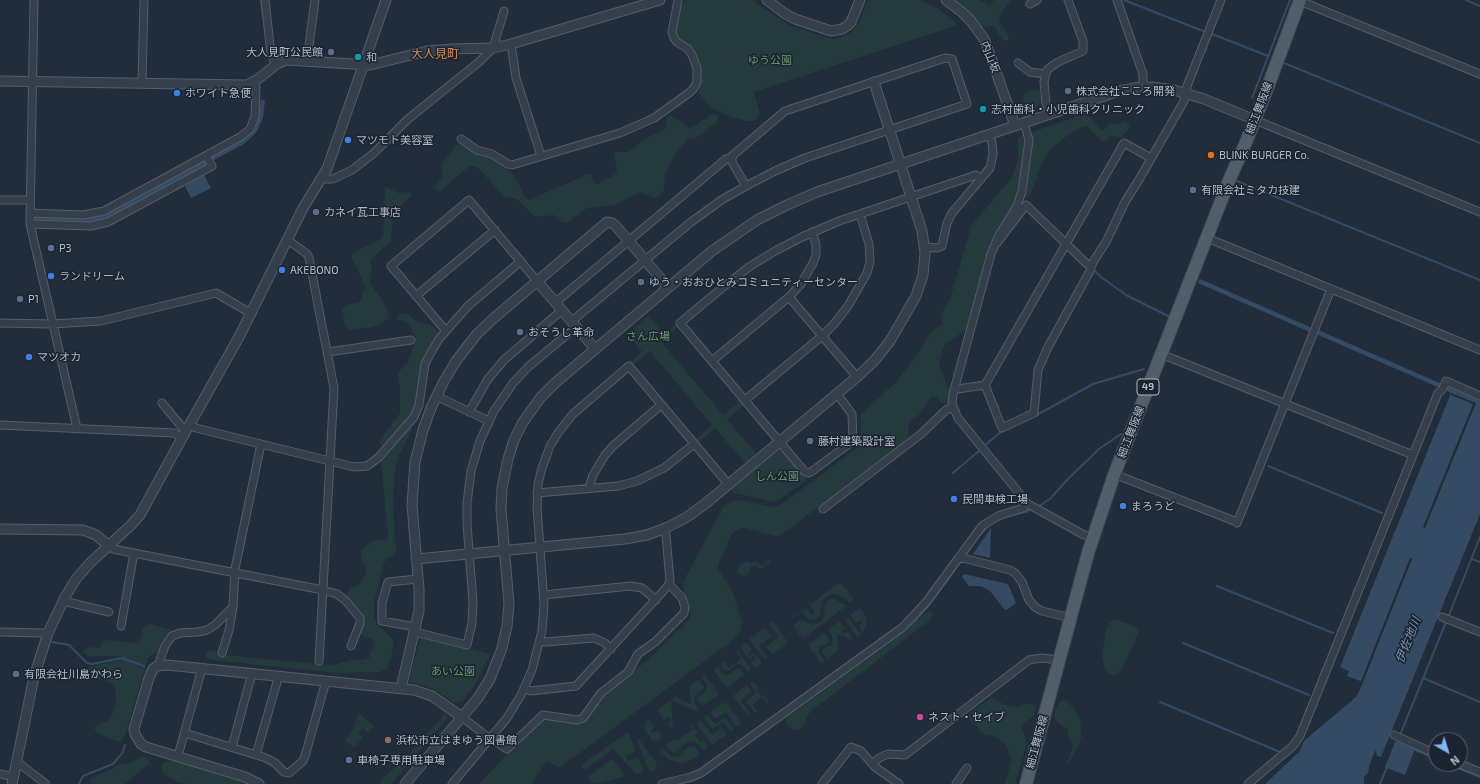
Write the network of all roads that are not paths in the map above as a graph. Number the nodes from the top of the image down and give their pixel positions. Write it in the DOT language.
graph roads {
  1 [pos="34,0"];
  2 [pos="144,0"];
  3 [pos="265,0"];
  4 [pos="315,0"];
  5 [pos="386,0"];
  6 [pos="660,0"];
  7 [pos="678,0"];
  8 [pos="768,0"];
  9 [pos="860,0"];
  10 [pos="946,0"];
  11 [pos="1037,0"];
  12 [pos="1068,0"];
  13 [pos="1117,0"];
  14 [pos="1221,0"];
  15 [pos="1300,0"];
  16 [pos="633,4"];
  17 [pos="1030,4"];
  18 [pos="504,11"];
  19 [pos="511,44"];
  20 [pos="493,48"];
  21 [pos="308,61"];
  22 [pos="1018,63"];
  23 [pos="276,64"];
  24 [pos="363,65"];
  25 [pos="1045,74"];
  26 [pos="1480,74"];
  27 [pos="0,80"];
  28 [pos="32,81"];
  29 [pos="254,81"];
  30 [pos="874,82"];
  31 [pos="142,83"];
  32 [pos="1143,87"];
  33 [pos="1186,93"];
  34 [pos="1050,114"];
  35 [pos="1255,120"];
  36 [pos="1024,123"];
  37 [pos="1014,126"];
  38 [pos="890,130"];
  39 [pos="989,134"];
  40 [pos="461,139"];
  41 [pos="206,156"];
  42 [pos="541,156"];
  43 [pos="731,158"];
  44 [pos="1151,158"];
  45 [pos="901,164"];
  46 [pos="322,177"];
  47 [pos="981,179"];
  48 [pos="746,186"];
  49 [pos="911,197"];
  50 [pos="0,200"];
  51 [pos="30,200"];
  52 [pos="1480,212"];
  53 [pos="30,213"];
  54 [pos="860,214"];
  55 [pos="30,224"];
  56 [pos="495,230"];
  57 [pos="812,232"];
  58 [pos="1207,238"];
  59 [pos="288,240"];
  60 [pos="628,241"];
  61 [pos="995,243"];
  62 [pos="1066,244"];
  63 [pos="924,247"];
  64 [pos="644,260"];
  65 [pos="521,261"];
  66 [pos="1092,265"];
  67 [pos="537,280"];
  68 [pos="668,288"];
  69 [pos="1331,289"];
  70 [pos="416,296"];
  71 [pos="789,296"];
  72 [pos="556,302"];
  73 [pos="562,310"];
  74 [pos="252,314"];
  75 [pos="0,323"];
  76 [pos="52,324"];
  77 [pos="574,324"];
  78 [pos="446,331"];
  79 [pos="822,336"];
  80 [pos="411,340"];
  81 [pos="595,349"];
  82 [pos="1480,350"];
  83 [pos="328,352"];
  84 [pos="1161,354"];
  85 [pos="712,361"];
  86 [pos="857,377"];
  87 [pos="986,385"];
  88 [pos="954,388"];
  89 [pos="837,394"];
  90 [pos="436,396"];
  91 [pos="1480,396"];
  92 [pos="745,400"];
  93 [pos="162,403"];
  94 [pos="1285,403"];
  95 [pos="661,405"];
  96 [pos="953,407"];
  97 [pos="469,412"];
  98 [pos="489,421"];
  99 [pos="0,425"];
  100 [pos="76,429"];
  101 [pos="186,430"];
  102 [pos="780,442"];
  103 [pos="261,444"];
  104 [pos="694,444"];
  105 [pos="1413,455"];
  106 [pos="330,461"];
  107 [pos="1114,474"];
  108 [pos="729,485"];
  109 [pos="591,488"];
  110 [pos="537,493"];
  111 [pos="1028,504"];
  112 [pos="823,509"];
  113 [pos="0,529"];
  114 [pos="664,529"];
  115 [pos="1093,538"];
  116 [pos="109,546"];
  117 [pos="540,547"];
  118 [pos="505,551"];
  119 [pos="134,553"];
  120 [pos="470,554"];
  121 [pos="959,557"];
  122 [pos="416,559"];
  123 [pos="235,573"];
  124 [pos="418,579"];
  125 [pos="669,584"];
  126 [pos="323,590"];
  127 [pos="544,594"];
  128 [pos="656,600"];
  129 [pos="63,601"];
  130 [pos="233,607"];
  131 [pos="109,612"];
  132 [pos="1442,617"];
  133 [pos="1071,618"];
  134 [pos="121,626"];
  135 [pos="415,630"];
  136 [pos="0,632"];
  137 [pos="1480,632"];
  138 [pos="47,635"];
  139 [pos="540,641"];
  140 [pos="351,646"];
  141 [pos="611,648"];
  142 [pos="222,653"];
  143 [pos="1060,660"];
  144 [pos="319,661"];
  145 [pos="161,665"];
  146 [pos="202,668"];
  147 [pos="252,673"];
  148 [pos="278,676"];
  149 [pos="326,681"];
  150 [pos="401,688"];
  151 [pos="525,688"];
  152 [pos="462,718"];
  153 [pos="185,733"];
  154 [pos="1394,735"];
  155 [pos="491,738"];
  156 [pos="232,747"];
  157 [pos="1428,750"];
  158 [pos="256,755"];
  159 [pos="178,756"];
  160 [pos="17,764"];
  161 [pos="872,764"];
  162 [pos="1468,767"];
  163 [pos="967,768"];
  164 [pos="1480,772"];
  165 [pos="0,774"];
  166 [pos="13,780"];
  167 [pos="46,784"];
  168 [pos="259,784"];
  169 [pos="405,784"];
  170 [pos="452,784"];
  171 [pos="662,784"];
  172 [pos="822,784"];
  173 [pos="899,784"];
  174 [pos="956,784"];
  175 [pos="1026,784"];
  176 [pos="1248,784"];
  1 -- 28 [label="street"];
  2 -- 31 [label="street"];
  3 -- 23 [label="street"];
  4 -- 21 [label="street"];
  5 -- 24 [label="street"];
  6 -- 16 [label="street"];
  7 -- 42 [label="street"];
  8 -- 9 [label="street"];
  10 -- 37 [label="street, 内山坂"];
  11 -- 17 [label="street"];
  12 -- 25 [label="street"];
  13 -- 32 [label="street"];
  14 -- 33 [label="street"];
  15 -- 26 [label="street"];
  15 -- 35 [label="main road, 細江舞阪線 / 49"];
  16 -- 19 [label="street"];
  18 -- 20 [label="street"];
  19 -- 20 [label="street"];
  19 -- 42 [label="street"];
  20 -- 24 [label="street"];
  20 -- 46 [label="street"];
  21 -- 23 [label="street"];
  21 -- 24 [label="street"];
  22 -- 25 [label="street"];
  23 -- 29 [label="street"];
  24 -- 46 [label="street"];
  25 -- 34 [label="street"];
  27 -- 28 [label="street"];
  28 -- 31 [label="street"];
  28 -- 51 [label="street"];
  29 -- 31 [label="street"];
  29 -- 41 [label="street"];
  30 -- 38 [label="street"];
  30 -- 38 [label="street"];
  30 -- 43 [label="street"];
  32 -- 33 [label="street"];
  32 -- 34 [label="street"];
  33 -- 35 [label="street"];
  33 -- 44 [label="street"];
  34 -- 36 [label="street"];
  35 -- 52 [label="street"];
  35 -- 58 [label="main road, 細江舞阪線 / 49"];
  36 -- 37 [label="street"];
  36 -- 61 [label="street"];
  37 -- 39 [label="street"];
  38 -- 45 [label="street"];
  38 -- 48 [label="street"];
  39 -- 45 [label="street"];
  39 -- 47 [label="street"];
  40 -- 42 [label="street"];
  41 -- 53 [label="street"];
  41 -- 55 [label="street"];
  43 -- 48 [label="street"];
  43 -- 60 [label="street"];
  44 -- 62 [label="street"];
  44 -- 66 [label="street"];
  45 -- 49 [label="street"];
  45 -- 68 [label="street"];
  46 -- 59 [label="street"];
  47 -- 49 [label="street"];
  47 -- 63 [label="street"];
  48 -- 64 [label="street"];
  49 -- 54 [label="street"];
  49 -- 63 [label="street"];
  50 -- 51 [label="street"];
  51 -- 53 [label="street"];
  53 -- 55 [label="street"];
  54 -- 57 [label="street"];
  54 -- 79 [label="street"];
  55 -- 76 [label="street"];
  56 -- 65 [label="street"];
  56 -- 70 [label="street"];
  56 -- 70 [label="street"];
  57 -- 71 [label="street"];
  57 -- 85 [label="street"];
  58 -- 69 [label="street"];
  58 -- 84 [label="main road, 細江舞阪線 / 49"];
  59 -- 74 [label="street"];
  59 -- 83 [label="street"];
  60 -- 64 [label="street"];
  60 -- 67 [label="street"];
  60 -- 72 [label="street"];
  61 -- 62 [label="street"];
  61 -- 88 [label="street"];
  62 -- 66 [label="street"];
  62 -- 87 [label="street"];
  63 -- 86 [label="street"];
  64 -- 68 [label="street"];
  64 -- 77 [label="street"];
  65 -- 67 [label="street"];
  65 -- 78 [label="street"];
  66 -- 87 [label="street"];
  67 -- 72 [label="street"];
  67 -- 90 [label="street"];
  68 -- 81 [label="street"];
  69 -- 82 [label="street"];
  69 -- 94 [label="street"];
  70 -- 78 [label="street"];
  71 -- 79 [label="street"];
  71 -- 85 [label="street"];
  72 -- 73 [label="street"];
  73 -- 77 [label="street"];
  73 -- 97 [label="street"];
  74 -- 76 [label="street"];
  74 -- 101 [label="street"];
  75 -- 76 [label="street"];
  76 -- 100 [label="street"];
  77 -- 81 [label="street"];
  77 -- 98 [label="street"];
  78 -- 106 [label="street"];
  79 -- 86 [label="street"];
  79 -- 92 [label="street"];
  80 -- 83 [label="street"];
  81 -- 118 [label="street"];
  83 -- 106 [label="street"];
  84 -- 94 [label="street"];
  84 -- 107 [label="main road, 細江舞阪線 / 49"];
  85 -- 92 [label="street"];
  86 -- 89 [label="street"];
  87 -- 88 [label="street"];
  88 -- 96 [label="street"];
  89 -- 102 [label="street"];
  89 -- 102 [label="street"];
  90 -- 97 [label="street"];
  90 -- 122 [label="street"];
  91 -- 105 [label="street"];
  92 -- 102 [label="street"];
  93 -- 101 [label="street"];
  94 -- 105 [label="street"];
  94 -- 107 [label="street"];
  95 -- 104 [label="street"];
  95 -- 109 [label="street"];
  95 -- 110 [label="street"];
  96 -- 111 [label="street"];
  96 -- 112 [label="street"];
  97 -- 98 [label="street"];
  98 -- 120 [label="street"];
  99 -- 100 [label="street"];
  100 -- 101 [label="street"];
  101 -- 103 [label="street"];
  101 -- 116 [label="street"];
  102 -- 108 [label="street"];
  103 -- 106 [label="street"];
  103 -- 123 [label="street"];
  104 -- 108 [label="street"];
  104 -- 109 [label="street"];
  105 -- 176 [label="street"];
  106 -- 126 [label="street"];
  107 -- 115 [label="main road, 細江舞阪線 / 49"];
  108 -- 114 [label="street"];
  109 -- 110 [label="street"];
  110 -- 117 [label="street"];
  111 -- 115 [label="street"];
  111 -- 121 [label="street"];
  113 -- 116 [label="street"];
  114 -- 117 [label="street"];
  114 -- 125 [label="street"];
  115 -- 133 [label="main road, 細江舞阪線 / 49"];
  116 -- 119 [label="street"];
  116 -- 129 [label="street"];
  117 -- 118 [label="street"];
  117 -- 127 [label="street"];
  118 -- 120 [label="street"];
  118 -- 152 [label="street"];
  119 -- 123 [label="street"];
  119 -- 134 [label="street"];
  120 -- 122 [label="street"];
  120 -- 135 [label="street"];
  121 -- 133 [label="street"];
  121 -- 171 [label="street"];
  122 -- 124 [label="street"];
  123 -- 126 [label="street"];
  123 -- 130 [label="street"];
  124 -- 135 [label="street"];
  124 -- 135 [label="street"];
  125 -- 128 [label="street"];
  125 -- 155 [label="street"];
  126 -- 140 [label="street"];
  126 -- 144 [label="street"];
  127 -- 128 [label="street"];
  127 -- 139 [label="street"];
  128 -- 141 [label="street"];
  129 -- 131 [label="street"];
  129 -- 138 [label="street"];
  130 -- 142 [label="street"];
  130 -- 145 [label="street"];
  132 -- 137 [label="street"];
  133 -- 143 [label="main road, 細江舞阪線 / 49"];
  135 -- 150 [label="street"];
  136 -- 138 [label="street"];
  138 -- 160 [label="street"];
  139 -- 141 [label="street"];
  139 -- 151 [label="street"];
  141 -- 151 [label="street"];
  143 -- 161 [label="street"];
  143 -- 175 [label="main road, 細江舞阪線 / 49"];
  145 -- 146 [label="street"];
  145 -- 159 [label="street"];
  146 -- 147 [label="street"];
  146 -- 153 [label="street"];
  147 -- 148 [label="street"];
  147 -- 156 [label="street"];
  148 -- 149 [label="street"];
  148 -- 158 [label="street"];
  149 -- 150 [label="street"];
  149 -- 158 [label="street"];
  150 -- 152 [label="street"];
  151 -- 155 [label="street"];
  152 -- 155 [label="street"];
  152 -- 169 [label="street"];
  153 -- 156 [label="street"];
  153 -- 159 [label="street"];
  154 -- 157 [label="street"];
  155 -- 170 [label="street"];
  156 -- 158 [label="street"];
  159 -- 168 [label="street"];
  160 -- 166 [label="street"];
  160 -- 167 [label="street"];
  161 -- 172 [label="street"];
  161 -- 173 [label="street"];
  162 -- 164 [label="street"];
  163 -- 174 [label="street"];
  165 -- 166 [label="street"];
}
